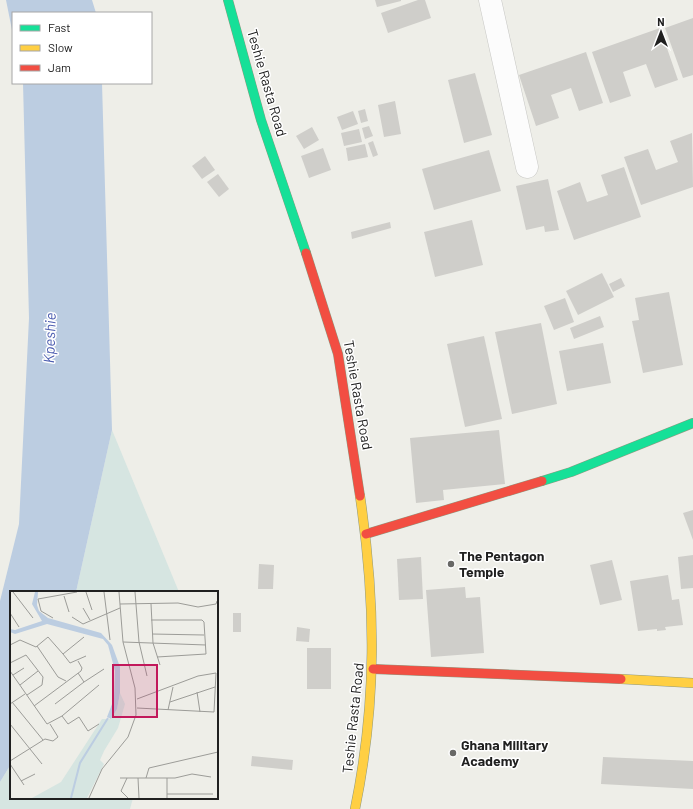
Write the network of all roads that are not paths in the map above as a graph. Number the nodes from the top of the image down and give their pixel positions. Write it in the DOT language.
graph roads {
  1 [pos="228,0"];
  2 [pos="490,0"];
  3 [pos="527,167"];
  4 [pos="693,423"];
  5 [pos="366,534"];
  6 [pos="373,669"];
  7 [pos="693,683"];
  8 [pos="355,809"];
  1 -- 5 [label="main road, Teshie Rasta Road"];
  2 -- 3 [label="street"];
  4 -- 5 [label="main road"];
  5 -- 6 [label="main road, Teshie Rasta Road"];
  6 -- 7 [label="main road"];
  6 -- 8 [label="main road, Teshie Rasta Road"];
}
